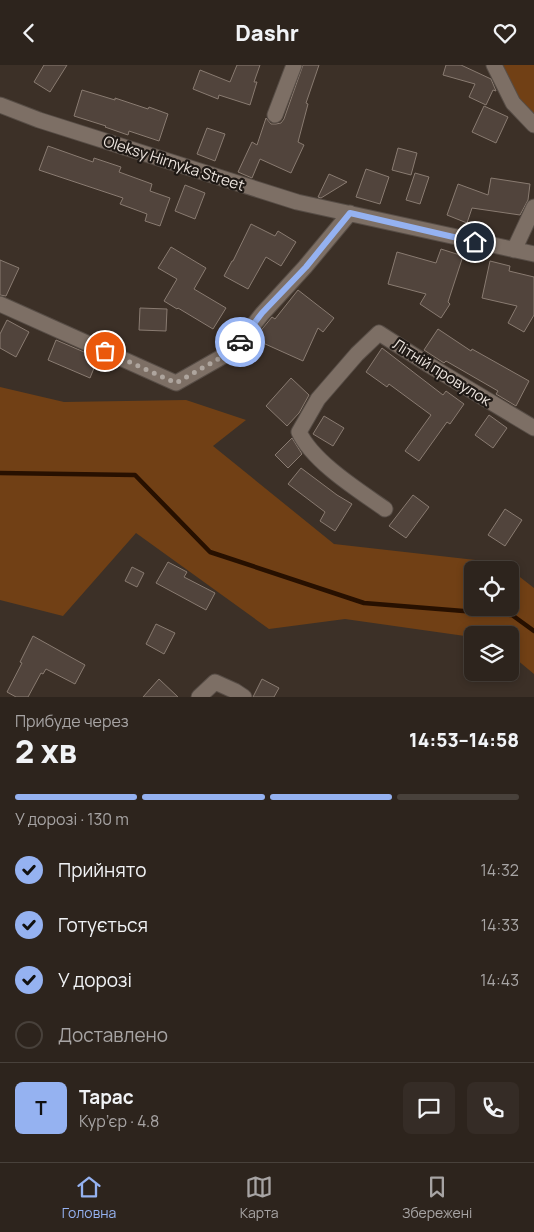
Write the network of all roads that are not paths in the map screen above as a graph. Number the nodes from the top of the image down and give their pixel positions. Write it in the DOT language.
graph roads {
  1 [pos="294,65"];
  2 [pos="494,65"];
  3 [pos="0,105"];
  4 [pos="275,115"];
  5 [pos="534,125"];
  6 [pos="534,207"];
  7 [pos="350,213"];
  8 [pos="514,250"];
  9 [pos="534,254"];
  10 [pos="0,304"];
  11 [pos="534,428"];
  12 [pos="385,509"];
  13 [pos="199,697"];
  14 [pos="244,697"];
  1 -- 4 [label="street"];
  2 -- 5 [label="street"];
  3 -- 7 [label="street, Oleksy Hirnyka Street"];
  6 -- 8 [label="street"];
  7 -- 8 [label="street, Oleksy Hirnyka Street"];
  7 -- 10 [label="street"];
  8 -- 9 [label="street, Oleksy Hirnyka Street"];
  11 -- 12 [label="street, Літній провулок"];
  13 -- 14 [label="street"];
}
